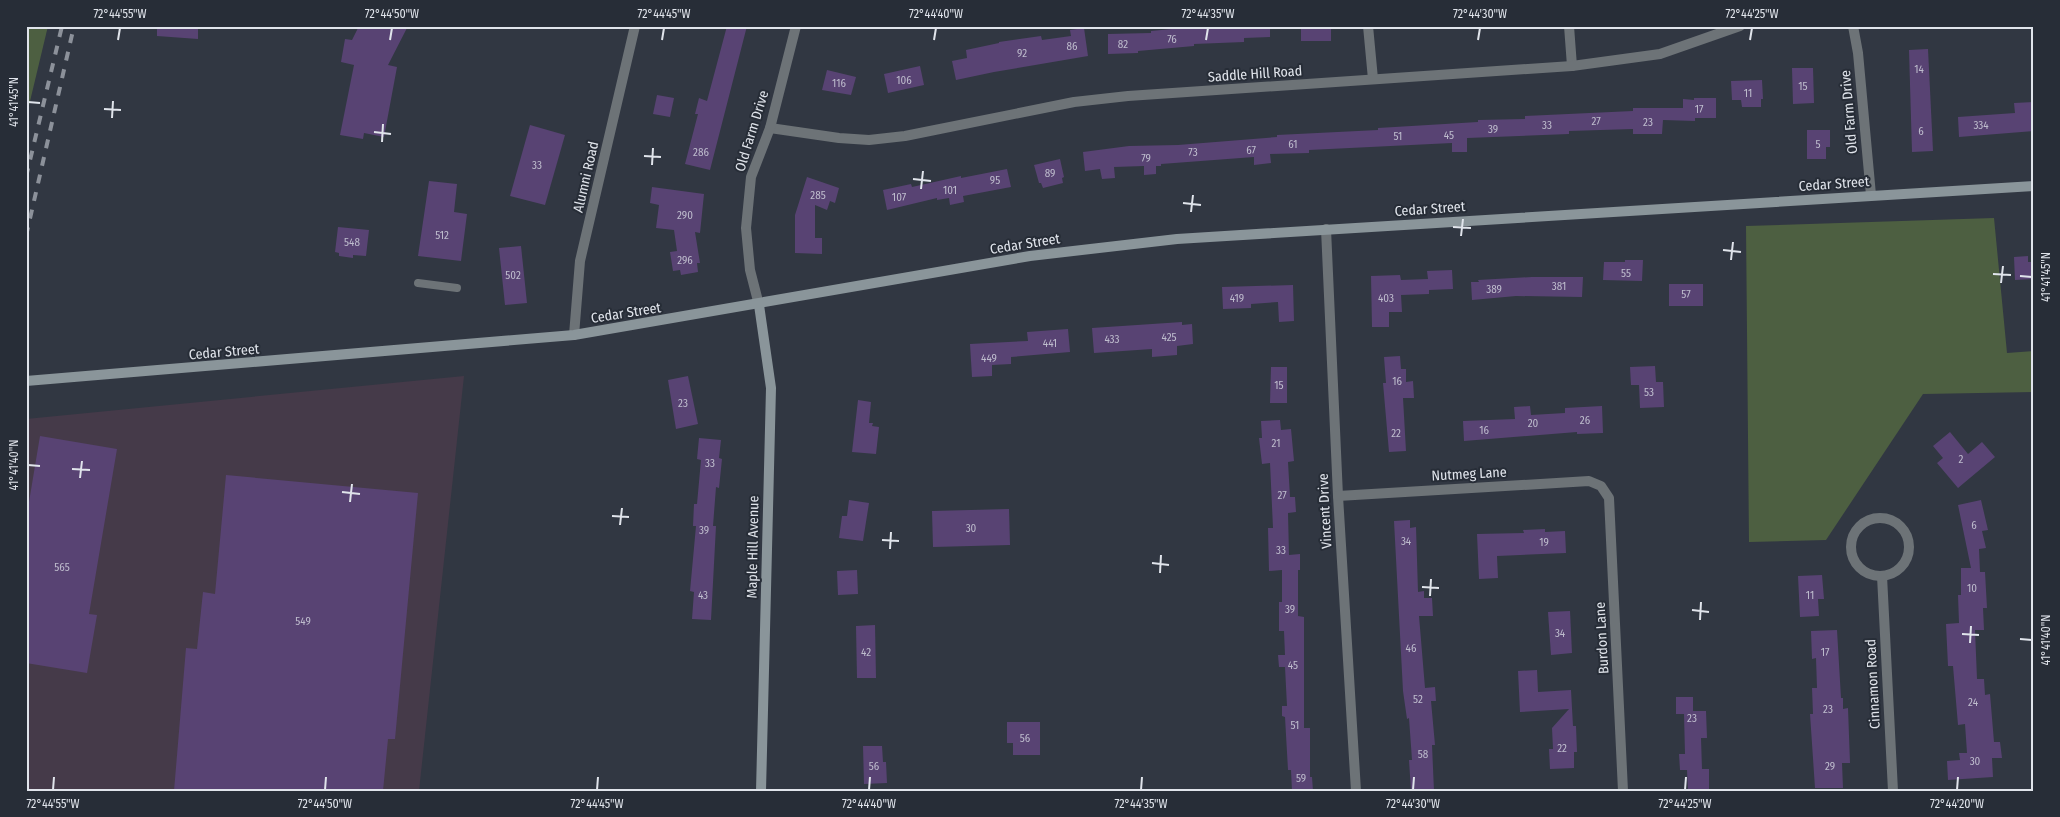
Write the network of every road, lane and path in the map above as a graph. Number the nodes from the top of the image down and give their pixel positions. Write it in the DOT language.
graph roads {
  1 [pos="635,26"];
  2 [pos="796,26"];
  3 [pos="1368,26"];
  4 [pos="1569,26"];
  5 [pos="1740,26"];
  6 [pos="1854,26"];
  7 [pos="1572,66"];
  8 [pos="1373,79"];
  9 [pos="770,128"];
  10 [pos="2034,186"];
  11 [pos="1871,195"];
  12 [pos="1326,229"];
  13 [pos="418,284"];
  14 [pos="457,288"];
  15 [pos="759,305"];
  16 [pos="574,335"];
  17 [pos="26,381"];
  18 [pos="1600,486"];
  19 [pos="1338,496"];
  20 [pos="1882,576"];
  21 [pos="761,791"];
  22 [pos="1356,791"];
  23 [pos="1623,791"];
  24 [pos="1893,791"];
  1 -- 16 [label="street, Alumni Road"];
  2 -- 9 [label="street, Old Farm Drive"];
  3 -- 8 [label="street"];
  4 -- 7 [label="street"];
  5 -- 7 [label="street, Saddle Hill Road"];
  6 -- 11 [label="street, Old Farm Drive"];
  7 -- 8 [label="street, Saddle Hill Road"];
  8 -- 9 [label="street, Saddle Hill Road"];
  9 -- 15 [label="street, Old Farm Drive"];
  10 -- 11 [label="main road, Cedar Street"];
  11 -- 12 [label="main road, Cedar Street"];
  12 -- 15 [label="main road, Cedar Street"];
  12 -- 19 [label="street, Vincent Drive"];
  13 -- 14 [label="lane"];
  15 -- 16 [label="main road, Cedar Street"];
  15 -- 21 [label="main road, Maple Hill Avenue"];
  16 -- 17 [label="main road, Cedar Street"];
  18 -- 19 [label="street, Nutmeg Lane"];
  18 -- 23 [label="street, Burdon Lane"];
  19 -- 22 [label="street, Vincent Drive"];
  20 -- 20 [label="street"];
  20 -- 24 [label="street, Cinnamon Road"];
}
